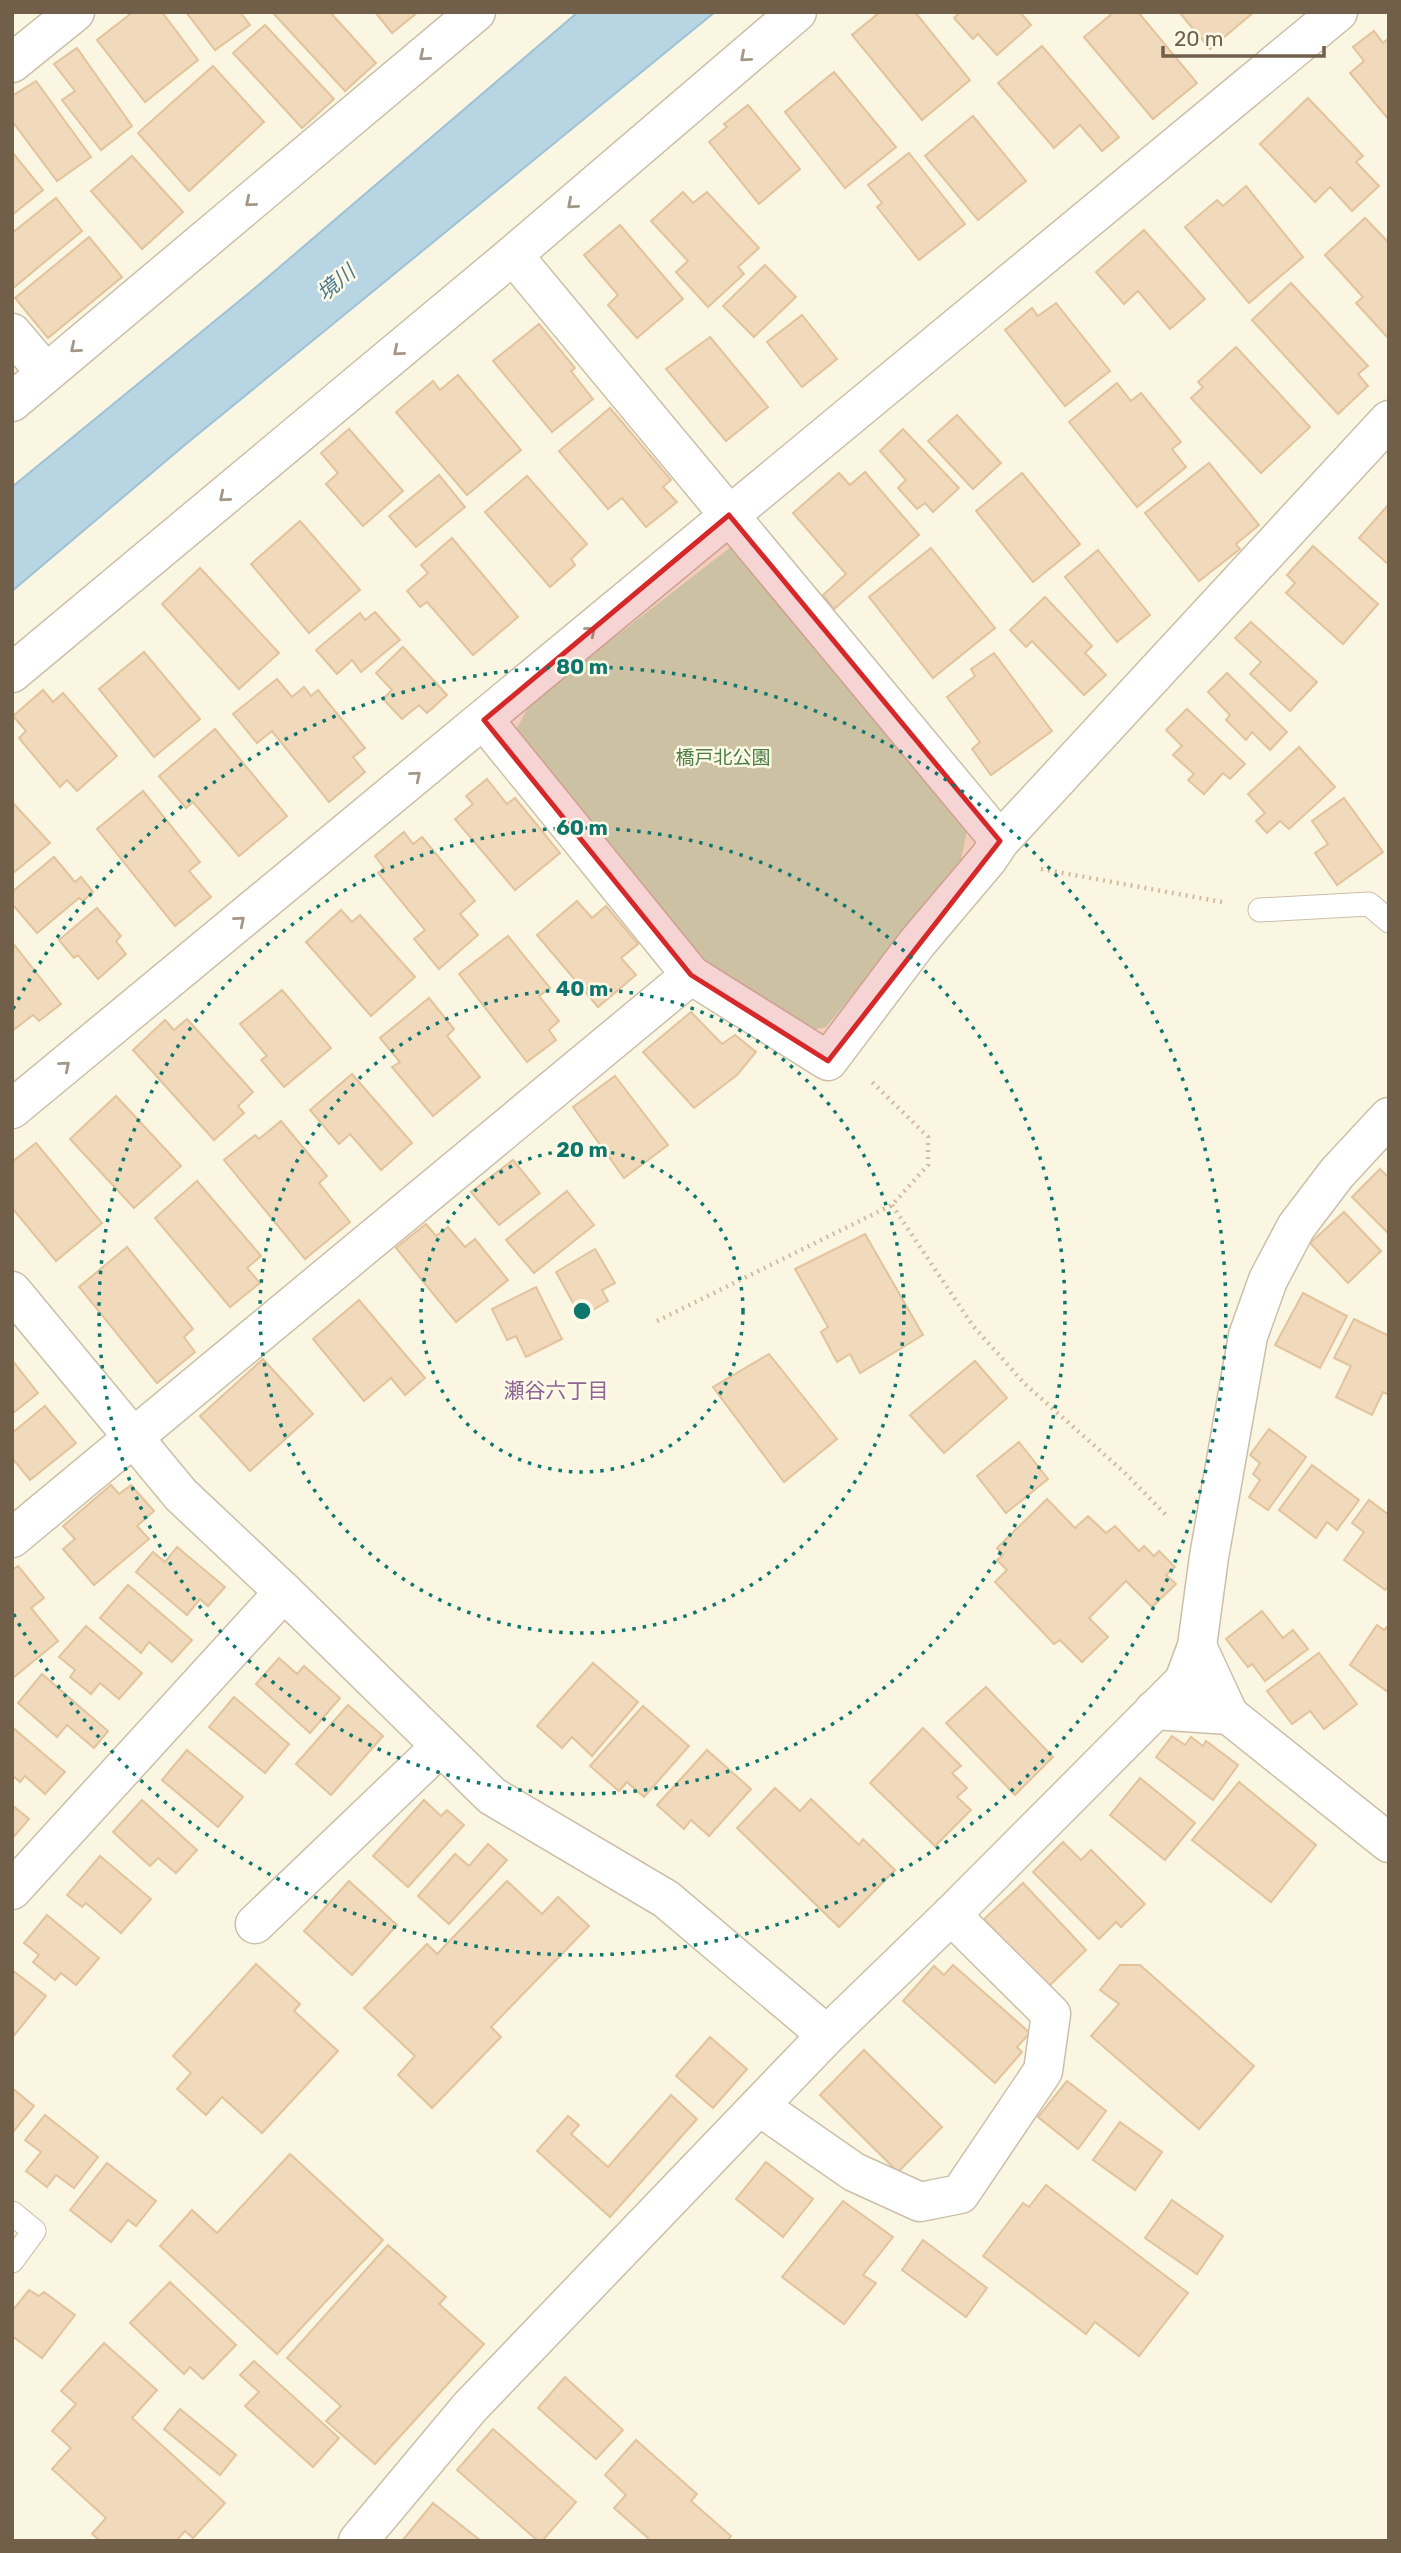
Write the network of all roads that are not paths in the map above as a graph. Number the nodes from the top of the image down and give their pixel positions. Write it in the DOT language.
graph roads {
  1 [pos="75,12"];
  2 [pos="476,12"];
  3 [pos="797,12"];
  4 [pos="1338,12"];
  5 [pos="12,64"];
  6 [pos="513,255"];
  7 [pos="12,333"];
  8 [pos="46,373"];
  9 [pos="12,402"];
  10 [pos="1389,420"];
  11 [pos="729,515"];
  12 [pos="12,673"];
  13 [pos="484,720"];
  14 [pos="994,850"];
  15 [pos="1260,910"];
  16 [pos="1389,921"];
  17 [pos="691,975"];
  18 [pos="12,1109"];
  19 [pos="1389,1117"];
  20 [pos="12,1291"];
  21 [pos="133,1438"];
  22 [pos="12,1538"];
  23 [pos="284,1591"];
  24 [pos="1198,1646"];
  25 [pos="1154,1710"];
  26 [pos="1228,1715"];
  27 [pos="440,1747"];
  28 [pos="1389,1843"];
  29 [pos="12,1890"];
  30 [pos="951,1914"];
  31 [pos="255,1924"];
  32 [pos="827,2035"];
  33 [pos="759,2106"];
  34 [pos="12,2213"];
  35 [pos="12,2262"];
  36 [pos="358,2541"];
  1 -- 5 [label="street"];
  2 -- 8 [label="street, one-way"];
  3 -- 6 [label="street, one-way"];
  4 -- 11 [label="street"];
  6 -- 11 [label="street"];
  6 -- 12 [label="street, one-way"];
  7 -- 8 [label="street"];
  8 -- 9 [label="street"];
  10 -- 14 [label="street"];
  13 -- 11 [label="street, one-way"];
  11 -- 14 [label="street"];
  13 -- 17 [label="street"];
  18 -- 13 [label="street, one-way"];
  14 -- 17 [label="street"];
  15 -- 16 [label="lane"];
  17 -- 21 [label="street"];
  19 -- 24 [label="street"];
  20 -- 21 [label="street"];
  21 -- 22 [label="street"];
  21 -- 23 [label="street"];
  23 -- 27 [label="street"];
  23 -- 29 [label="street"];
  24 -- 25 [label="street"];
  24 -- 26 [label="street"];
  25 -- 26 [label="street"];
  25 -- 30 [label="street"];
  26 -- 28 [label="street"];
  27 -- 31 [label="street"];
  27 -- 32 [label="street"];
  30 -- 32 [label="street"];
  30 -- 33 [label="street"];
  32 -- 33 [label="street"];
  33 -- 36 [label="street"];
  34 -- 35 [label="lane"];
}
